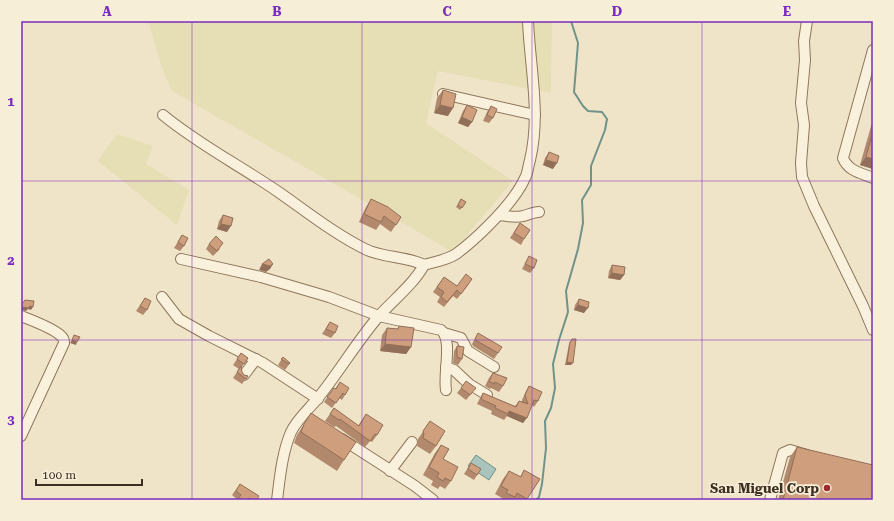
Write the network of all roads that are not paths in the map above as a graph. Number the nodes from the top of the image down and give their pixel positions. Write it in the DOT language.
graph roads {
  1 [pos="528,21"];
  2 [pos="807,21"];
  3 [pos="873,50"];
  4 [pos="441,93"];
  5 [pos="162,115"];
  6 [pos="535,115"];
  7 [pos="873,178"];
  8 [pos="539,212"];
  9 [pos="499,215"];
  10 [pos="181,259"];
  11 [pos="424,265"];
  12 [pos="162,297"];
  13 [pos="21,316"];
  14 [pos="379,316"];
  15 [pos="873,330"];
  16 [pos="444,333"];
  17 [pos="256,359"];
  18 [pos="446,368"];
  19 [pos="494,368"];
  20 [pos="244,375"];
  21 [pos="446,390"];
  22 [pos="487,395"];
  23 [pos="318,399"];
  24 [pos="333,434"];
  25 [pos="21,436"];
  26 [pos="412,442"];
  27 [pos="820,458"];
  28 [pos="390,471"];
  29 [pos="277,500"];
  30 [pos="433,500"];
  31 [pos="770,500"];
  1 -- 6 [label="street"];
  2 -- 15 [label="street"];
  3 -- 7 [label="street"];
  4 -- 6 [label="street"];
  5 -- 11 [label="street"];
  6 -- 9 [label="street"];
  8 -- 9 [label="street"];
  9 -- 11 [label="street"];
  10 -- 14 [label="street"];
  11 -- 14 [label="street"];
  12 -- 17 [label="street"];
  13 -- 25 [label="street"];
  14 -- 16 [label="street"];
  14 -- 23 [label="street"];
  16 -- 18 [label="street"];
  16 -- 19 [label="street"];
  17 -- 20 [label="street"];
  17 -- 23 [label="street"];
  18 -- 21 [label="street"];
  18 -- 22 [label="street"];
  23 -- 29 [label="street"];
  24 -- 28 [label="street"];
  26 -- 28 [label="street"];
  27 -- 31 [label="street"];
  28 -- 30 [label="street"];
}
